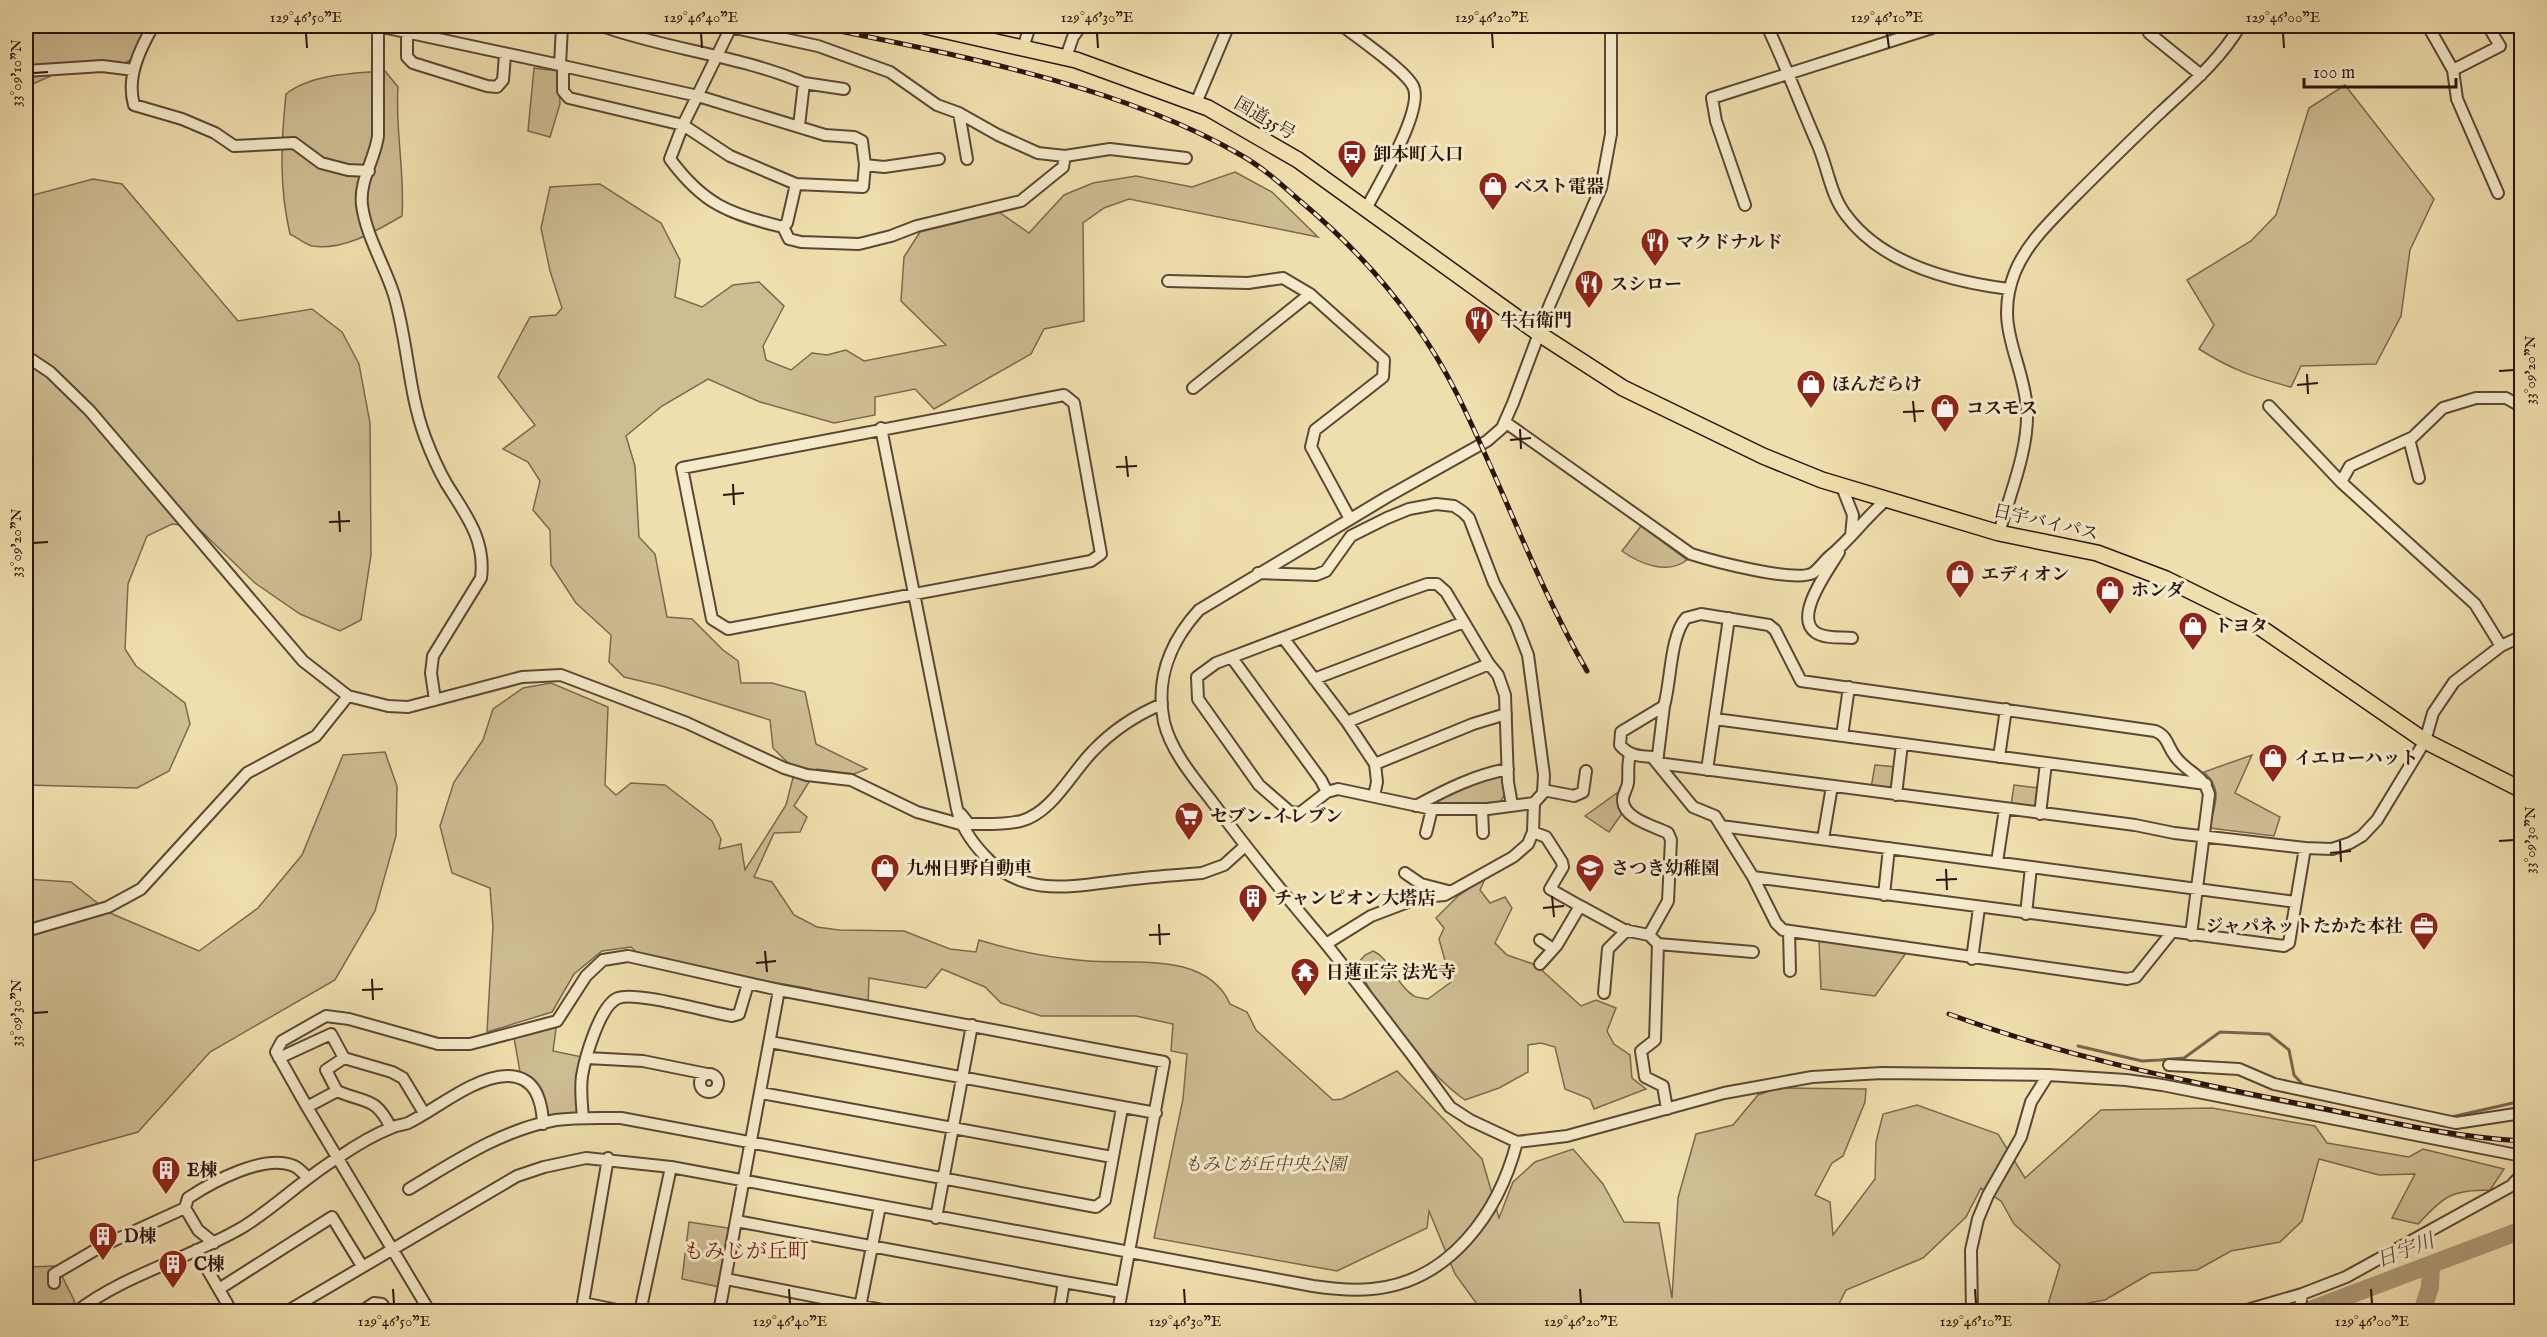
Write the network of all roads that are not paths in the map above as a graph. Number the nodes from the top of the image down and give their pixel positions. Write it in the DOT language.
graph roads {
  1 [pos="153,26"];
  2 [pos="378,26"];
  3 [pos="562,26"];
  4 [pos="602,26"];
  5 [pos="728,26"];
  6 [pos="925,26"];
  7 [pos="1030,26"];
  8 [pos="1081,26"];
  9 [pos="1343,26"];
  10 [pos="1611,26"];
  11 [pos="1767,26"];
  12 [pos="1931,26"];
  13 [pos="2148,26"];
  14 [pos="2240,26"];
  15 [pos="2428,26"];
  16 [pos="2488,26"];
  17 [pos="1228,27"];
  18 [pos="407,32"];
  19 [pos="1023,48"];
  20 [pos="719,54"];
  21 [pos="505,55"];
  22 [pos="1066,57"];
  23 [pos="561,66"];
  24 [pos="134,70"];
  25 [pos="2453,70"];
  26 [pos="26,71"];
  27 [pos="1789,72"];
  28 [pos="2201,75"];
  29 [pos="804,83"];
  30 [pos="844,89"];
  31 [pos="698,96"];
  32 [pos="1196,103"];
  33 [pos="959,113"];
  34 [pos="683,125"];
  35 [pos="799,126"];
  36 [pos="1065,156"];
  37 [pos="1186,158"];
  38 [pos="939,159"];
  39 [pos="967,159"];
  40 [pos="865,165"];
  41 [pos="369,171"];
  42 [pos="796,184"];
  43 [pos="2498,193"];
  44 [pos="1745,205"];
  45 [pos="1366,209"];
  46 [pos="783,227"];
  47 [pos="1168,281"];
  48 [pos="2009,290"];
  49 [pos="1310,294"];
  50 [pos="1541,335"];
  51 [pos="26,356"];
  52 [pos="1193,388"];
  53 [pos="2269,406"];
  54 [pos="2522,407"];
  55 [pos="1505,422"];
  56 [pos="881,428"];
  57 [pos="2409,439"];
  58 [pos="2419,478"];
  59 [pos="2341,482"];
  60 [pos="1842,487"];
  61 [pos="1885,501"];
  62 [pos="1350,519"];
  63 [pos="1999,532"];
  64 [pos="1850,537"];
  65 [pos="1841,549"];
  66 [pos="1258,573"];
  67 [pos="914,594"];
  68 [pos="1729,618"];
  69 [pos="1464,622"];
  70 [pos="2522,636"];
  71 [pos="1852,638"];
  72 [pos="1284,639"];
  73 [pos="2501,646"];
  74 [pos="1232,658"];
  75 [pos="1489,664"];
  76 [pos="1314,679"];
  77 [pos="1849,687"];
  78 [pos="348,696"];
  79 [pos="435,700"];
  80 [pos="1162,704"];
  81 [pos="1664,706"];
  82 [pos="2006,709"];
  83 [pos="1506,714"];
  84 [pos="1714,719"];
  85 [pos="1347,722"];
  86 [pos="1842,736"];
  87 [pos="2425,741"];
  88 [pos="1902,744"];
  89 [pos="1630,755"];
  90 [pos="1999,756"];
  91 [pos="1657,763"];
  92 [pos="2046,763"];
  93 [pos="1375,764"];
  94 [pos="1508,769"];
  95 [pos="1707,770"];
  96 [pos="1586,771"];
  97 [pos="2206,784"];
  98 [pos="1832,786"];
  99 [pos="1543,790"];
  100 [pos="2522,790"];
  101 [pos="1327,792"];
  102 [pos="1896,795"];
  103 [pos="1374,796"];
  104 [pos="1534,803"];
  105 [pos="1512,805"];
  106 [pos="1416,806"];
  107 [pos="957,809"];
  108 [pos="1432,809"];
  109 [pos="1482,809"];
  110 [pos="2005,809"];
  111 [pos="2040,814"];
  112 [pos="960,824"];
  113 [pos="1721,826"];
  114 [pos="1533,832"];
  115 [pos="1426,833"];
  116 [pos="1482,833"];
  117 [pos="2204,836"];
  118 [pos="1823,839"];
  119 [pos="1245,846"];
  120 [pos="1889,848"];
  121 [pos="2306,848"];
  122 [pos="1997,862"];
  123 [pos="2031,867"];
  124 [pos="1405,873"];
  125 [pos="1753,877"];
  126 [pos="2196,889"];
  127 [pos="1451,892"];
  128 [pos="1884,895"];
  129 [pos="2296,902"];
  130 [pos="1580,906"];
  131 [pos="1979,908"];
  132 [pos="2026,914"];
  133 [pos="1627,930"];
  134 [pos="26,931"];
  135 [pos="1789,931"];
  136 [pos="2172,932"];
  137 [pos="1649,935"];
  138 [pos="2191,935"];
  139 [pos="1540,940"];
  140 [pos="1326,944"];
  141 [pos="1658,945"];
  142 [pos="1553,949"];
  143 [pos="1754,952"];
  144 [pos="1972,959"];
  145 [pos="1540,964"];
  146 [pos="1790,971"];
  147 [pos="748,984"];
  148 [pos="779,990"];
  149 [pos="1604,993"];
  150 [pos="972,1025"];
  151 [pos="770,1042"];
  152 [pos="279,1058"];
  153 [pos="344,1058"];
  154 [pos="587,1058"];
  155 [pos="2169,1065"];
  156 [pos="707,1074"];
  157 [pos="2048,1075"];
  158 [pos="962,1076"];
  159 [pos="338,1090"];
  160 [pos="761,1093"];
  161 [pos="307,1107"];
  162 [pos="1122,1108"];
  163 [pos="1666,1109"];
  164 [pos="424,1113"];
  165 [pos="1156,1113"];
  166 [pos="2522,1113"];
  167 [pos="583,1118"];
  168 [pos="543,1124"];
  169 [pos="391,1128"];
  170 [pos="952,1128"];
  171 [pos="1517,1142"];
  172 [pos="751,1143"];
  173 [pos="2522,1156"];
  174 [pos="338,1157"];
  175 [pos="1113,1157"];
  176 [pos="608,1158"];
  177 [pos="670,1167"];
  178 [pos="2522,1174"];
  179 [pos="308,1178"];
  180 [pos="943,1179"];
  181 [pos="744,1180"];
  182 [pos="410,1189"];
  183 [pos="880,1206"];
  184 [pos="185,1208"];
  185 [pos="936,1218"];
  186 [pos="736,1221"];
  187 [pos="214,1243"];
  188 [pos="872,1246"];
  189 [pos="392,1247"];
  190 [pos="196,1250"];
  191 [pos="1130,1253"];
  192 [pos="362,1266"];
  193 [pos="726,1279"];
  194 [pos="1064,1282"];
  195 [pos="54,1283"];
  196 [pos="219,1289"];
  197 [pos="1121,1292"];
  198 [pos="2300,1302"];
  199 [pos="582,1307"];
  200 [pos="860,1308"];
  201 [pos="76,1311"];
  202 [pos="232,1311"];
  203 [pos="286,1311"];
  204 [pos="361,1311"];
  205 [pos="387,1311"];
  206 [pos="430,1311"];
  207 [pos="627,1311"];
  208 [pos="640,1311"];
  209 [pos="719,1311"];
  210 [pos="893,1311"];
  211 [pos="1059,1311"];
  212 [pos="1118,1311"];
  213 [pos="1972,1311"];
  214 [pos="2240,1311"];
  1 -- 24 [label="street"];
  2 -- 18 [label="street"];
  2 -- 41 [label="street"];
  3 -- 23 [label="street"];
  4 -- 20 [label="street"];
  5 -- 20 [label="street"];
  5 -- 33 [label="street"];
  6 -- 19 [label="highway, 国道35号"];
  7 -- 19 [label="street"];
  8 -- 22 [label="street"];
  9 -- 45 [label="street"];
  10 -- 50 [label="street"];
  11 -- 27 [label="street"];
  12 -- 27 [label="street"];
  13 -- 28 [label="street"];
  14 -- 28 [label="street"];
  15 -- 25 [label="street"];
  16 -- 25 [label="street"];
  17 -- 32 [label="street"];
  18 -- 21 [label="street"];
  18 -- 21 [label="street"];
  19 -- 22 [label="highway, 国道35号"];
  20 -- 29 [label="street"];
  20 -- 31 [label="street"];
  21 -- 23 [label="street"];
  22 -- 32 [label="highway, 国道35号"];
  23 -- 31 [label="street"];
  23 -- 34 [label="street"];
  24 -- 26 [label="street"];
  24 -- 41 [label="street"];
  25 -- 43 [label="street"];
  27 -- 44 [label="street"];
  27 -- 48 [label="street"];
  28 -- 48 [label="street"];
  29 -- 30 [label="street"];
  29 -- 35 [label="street"];
  31 -- 34 [label="street"];
  31 -- 35 [label="street"];
  32 -- 45 [label="highway, 国道35号"];
  33 -- 36 [label="street"];
  33 -- 39 [label="street"];
  34 -- 42 [label="street"];
  34 -- 46 [label="street"];
  35 -- 40 [label="street"];
  36 -- 37 [label="street"];
  36 -- 46 [label="street"];
  38 -- 40 [label="street"];
  40 -- 42 [label="street"];
  41 -- 79 [label="street"];
  42 -- 46 [label="street"];
  45 -- 50 [label="highway, 国道35号"];
  47 -- 49 [label="street"];
  48 -- 63 [label="street"];
  49 -- 52 [label="street"];
  49 -- 62 [label="street"];
  50 -- 55 [label="street"];
  50 -- 60 [label="highway, 日宇バイパス"];
  51 -- 78 [label="street"];
  53 -- 59 [label="street"];
  54 -- 57 [label="street"];
  55 -- 62 [label="street"];
  55 -- 65 [label="street"];
  56 -- 67 [label="street"];
  56 -- 67 [label="street"];
  56 -- 67 [label="street"];
  57 -- 58 [label="street"];
  57 -- 59 [label="street"];
  59 -- 73 [label="street"];
  60 -- 61 [label="highway, 日宇バイパス"];
  60 -- 64 [label="street"];
  61 -- 63 [label="highway, 日宇バイパス"];
  61 -- 64 [label="street"];
  62 -- 66 [label="street"];
  63 -- 87 [label="highway, 日宇バイパス"];
  64 -- 65 [label="street"];
  65 -- 71 [label="street"];
  66 -- 80 [label="street"];
  66 -- 99 [label="street"];
  67 -- 107 [label="street"];
  68 -- 77 [label="street"];
  68 -- 81 [label="street"];
  68 -- 84 [label="street"];
  69 -- 72 [label="street"];
  69 -- 75 [label="street"];
  69 -- 76 [label="street"];
  70 -- 73 [label="street"];
  72 -- 74 [label="street"];
  72 -- 76 [label="street"];
  73 -- 87 [label="street"];
  74 -- 101 [label="street"];
  74 -- 101 [label="street"];
  75 -- 83 [label="street"];
  75 -- 85 [label="street"];
  76 -- 85 [label="street"];
  77 -- 82 [label="street"];
  77 -- 86 [label="street"];
  78 -- 79 [label="street"];
  78 -- 134 [label="street"];
  79 -- 112 [label="street"];
  80 -- 107 [label="street"];
  80 -- 119 [label="street"];
  81 -- 89 [label="street"];
  81 -- 91 [label="street"];
  82 -- 90 [label="street"];
  82 -- 97 [label="street"];
  83 -- 93 [label="street"];
  83 -- 94 [label="street"];
  84 -- 86 [label="street"];
  84 -- 95 [label="street"];
  85 -- 93 [label="street"];
  86 -- 88 [label="street"];
  87 -- 100 [label="highway, 日宇バイパス"];
  87 -- 121 [label="street"];
  88 -- 90 [label="street"];
  88 -- 102 [label="street"];
  89 -- 91 [label="street"];
  89 -- 137 [label="street"];
  90 -- 92 [label="street"];
  91 -- 95 [label="street"];
  91 -- 113 [label="street"];
  92 -- 97 [label="street"];
  92 -- 111 [label="street"];
  93 -- 103 [label="street"];
  94 -- 105 [label="street"];
  94 -- 106 [label="street"];
  95 -- 98 [label="street"];
  96 -- 99 [label="street"];
  97 -- 117 [label="street"];
  98 -- 102 [label="street"];
  98 -- 118 [label="street"];
  99 -- 104 [label="street"];
  101 -- 103 [label="street"];
  102 -- 110 [label="street"];
  103 -- 106 [label="street"];
  104 -- 105 [label="street"];
  104 -- 114 [label="street"];
  105 -- 109 [label="street"];
  106 -- 108 [label="street"];
  107 -- 112 [label="street"];
  108 -- 109 [label="street"];
  108 -- 115 [label="street"];
  109 -- 116 [label="street"];
  110 -- 111 [label="street"];
  110 -- 122 [label="street"];
  111 -- 117 [label="street"];
  112 -- 119 [label="street"];
  113 -- 118 [label="street"];
  113 -- 125 [label="street"];
  114 -- 127 [label="street"];
  114 -- 130 [label="street"];
  117 -- 121 [label="street"];
  117 -- 126 [label="street"];
  118 -- 120 [label="street"];
  119 -- 140 [label="street"];
  120 -- 122 [label="street"];
  120 -- 128 [label="street"];
  121 -- 129 [label="street"];
  122 -- 123 [label="street"];
  123 -- 126 [label="street"];
  123 -- 132 [label="street"];
  124 -- 127 [label="street"];
  125 -- 128 [label="street"];
  125 -- 135 [label="street"];
  126 -- 129 [label="street"];
  126 -- 138 [label="street"];
  127 -- 140 [label="street"];
  128 -- 131 [label="street"];
  129 -- 138 [label="street"];
  130 -- 133 [label="street"];
  130 -- 142 [label="street"];
  131 -- 132 [label="street"];
  131 -- 144 [label="street"];
  132 -- 136 [label="street"];
  133 -- 137 [label="street"];
  133 -- 149 [label="street"];
  135 -- 144 [label="street"];
  135 -- 146 [label="street"];
  136 -- 138 [label="street"];
  136 -- 144 [label="street"];
  137 -- 141 [label="street"];
  139 -- 142 [label="street"];
  140 -- 171 [label="street"];
  141 -- 143 [label="street"];
  141 -- 163 [label="street"];
  142 -- 145 [label="street"];
  147 -- 148 [label="street"];
  147 -- 152 [label="street"];
  147 -- 154 [label="street"];
  148 -- 150 [label="street"];
  148 -- 151 [label="street"];
  150 -- 158 [label="street"];
  150 -- 165 [label="street"];
  151 -- 158 [label="street"];
  151 -- 160 [label="street"];
  152 -- 153 [label="street"];
  152 -- 161 [label="street"];
  153 -- 159 [label="street"];
  153 -- 164 [label="street"];
  154 -- 156 [label="street"];
  154 -- 167 [label="street"];
  155 -- 166 [label="street"];
  157 -- 163 [label="street"];
  157 -- 173 [label="street"];
  157 -- 213 [label="street"];
  158 -- 162 [label="street"];
  158 -- 170 [label="street"];
  159 -- 161 [label="street"];
  159 -- 169 [label="street"];
  160 -- 170 [label="street"];
  160 -- 172 [label="street"];
  161 -- 174 [label="street"];
  162 -- 165 [label="street"];
  162 -- 175 [label="street"];
  163 -- 171 [label="street"];
  164 -- 168 [label="street"];
  164 -- 169 [label="street"];
  165 -- 191 [label="street"];
  167 -- 168 [label="street"];
  167 -- 172 [label="street"];
  168 -- 182 [label="street"];
  169 -- 174 [label="street"];
  170 -- 175 [label="street"];
  170 -- 180 [label="street"];
  171 -- 191 [label="street"];
  172 -- 180 [label="street"];
  172 -- 181 [label="street"];
  174 -- 179 [label="street"];
  174 -- 189 [label="street"];
  175 -- 180 [label="street"];
  176 -- 177 [label="street"];
  176 -- 189 [label="street"];
  176 -- 199 [label="street"];
  177 -- 181 [label="street"];
  177 -- 208 [label="street"];
  178 -- 198 [label="street"];
  179 -- 184 [label="street"];
  179 -- 187 [label="street"];
  180 -- 185 [label="street"];
  181 -- 183 [label="street"];
  181 -- 186 [label="street"];
  183 -- 185 [label="street"];
  183 -- 188 [label="street"];
  184 -- 187 [label="street"];
  184 -- 195 [label="street"];
  185 -- 191 [label="street"];
  186 -- 188 [label="street"];
  186 -- 193 [label="street"];
  187 -- 190 [label="street"];
  188 -- 194 [label="street"];
  188 -- 200 [label="street"];
  189 -- 192 [label="street"];
  189 -- 206 [label="street"];
  190 -- 196 [label="street"];
  190 -- 201 [label="street"];
  191 -- 197 [label="street"];
  192 -- 196 [label="street"];
  192 -- 203 [label="street"];
  193 -- 200 [label="street"];
  193 -- 209 [label="street"];
  194 -- 197 [label="street"];
  194 -- 211 [label="street"];
  196 -- 202 [label="street"];
  197 -- 212 [label="street"];
  198 -- 214 [label="street"];
  199 -- 207 [label="street"];
  200 -- 210 [label="street"];
  204 -- 205 [label="street"];
}
